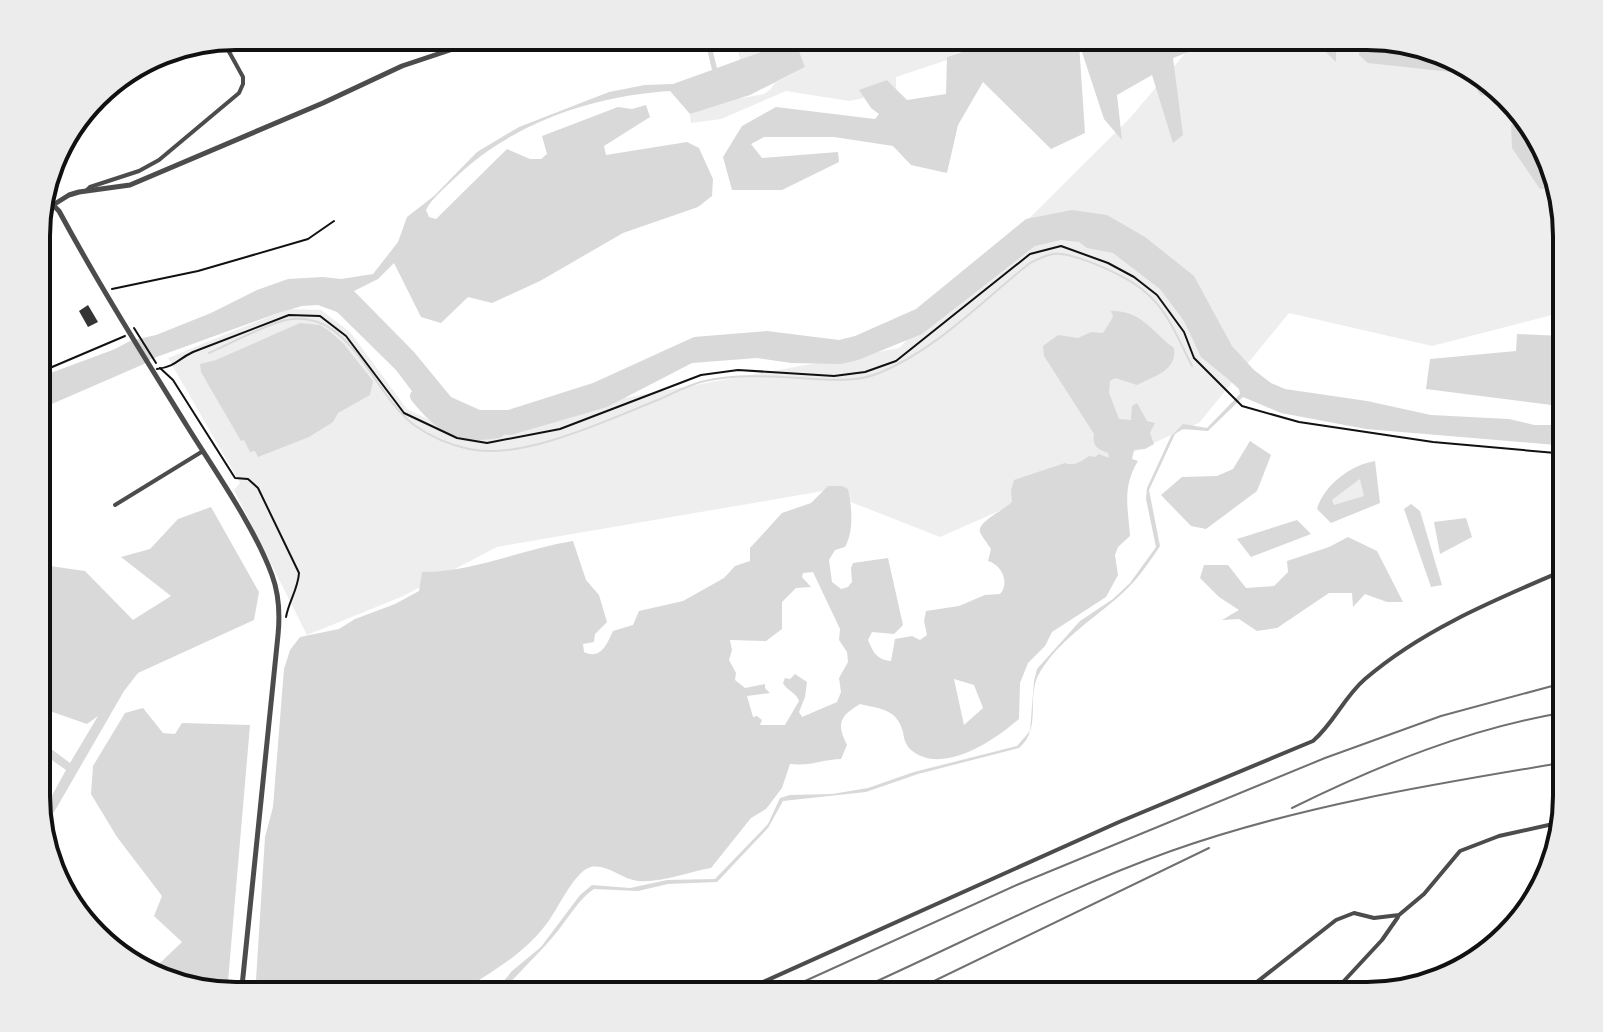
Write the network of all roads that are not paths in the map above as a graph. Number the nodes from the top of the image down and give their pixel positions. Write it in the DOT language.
graph roads {
  1 [pos="228,50"];
  2 [pos="450,50"];
  3 [pos="86,191"];
  4 [pos="53,205"];
  5 [pos="203,451"];
  6 [pos="115,505"];
  7 [pos="1553,575"];
  8 [pos="1550,825"];
  9 [pos="1399,915"];
  10 [pos="242,982"];
  11 [pos="763,982"];
  12 [pos="1257,982"];
  13 [pos="1343,982"];
  1 -- 3 [label="street"];
  2 -- 3 [label="street"];
  3 -- 4 [label="street"];
  4 -- 5 [label="street"];
  5 -- 6 [label="street"];
  5 -- 10 [label="street"];
  7 -- 11 [label="street"];
  8 -- 9 [label="street"];
  9 -- 12 [label="street"];
  9 -- 13 [label="street"];
}
